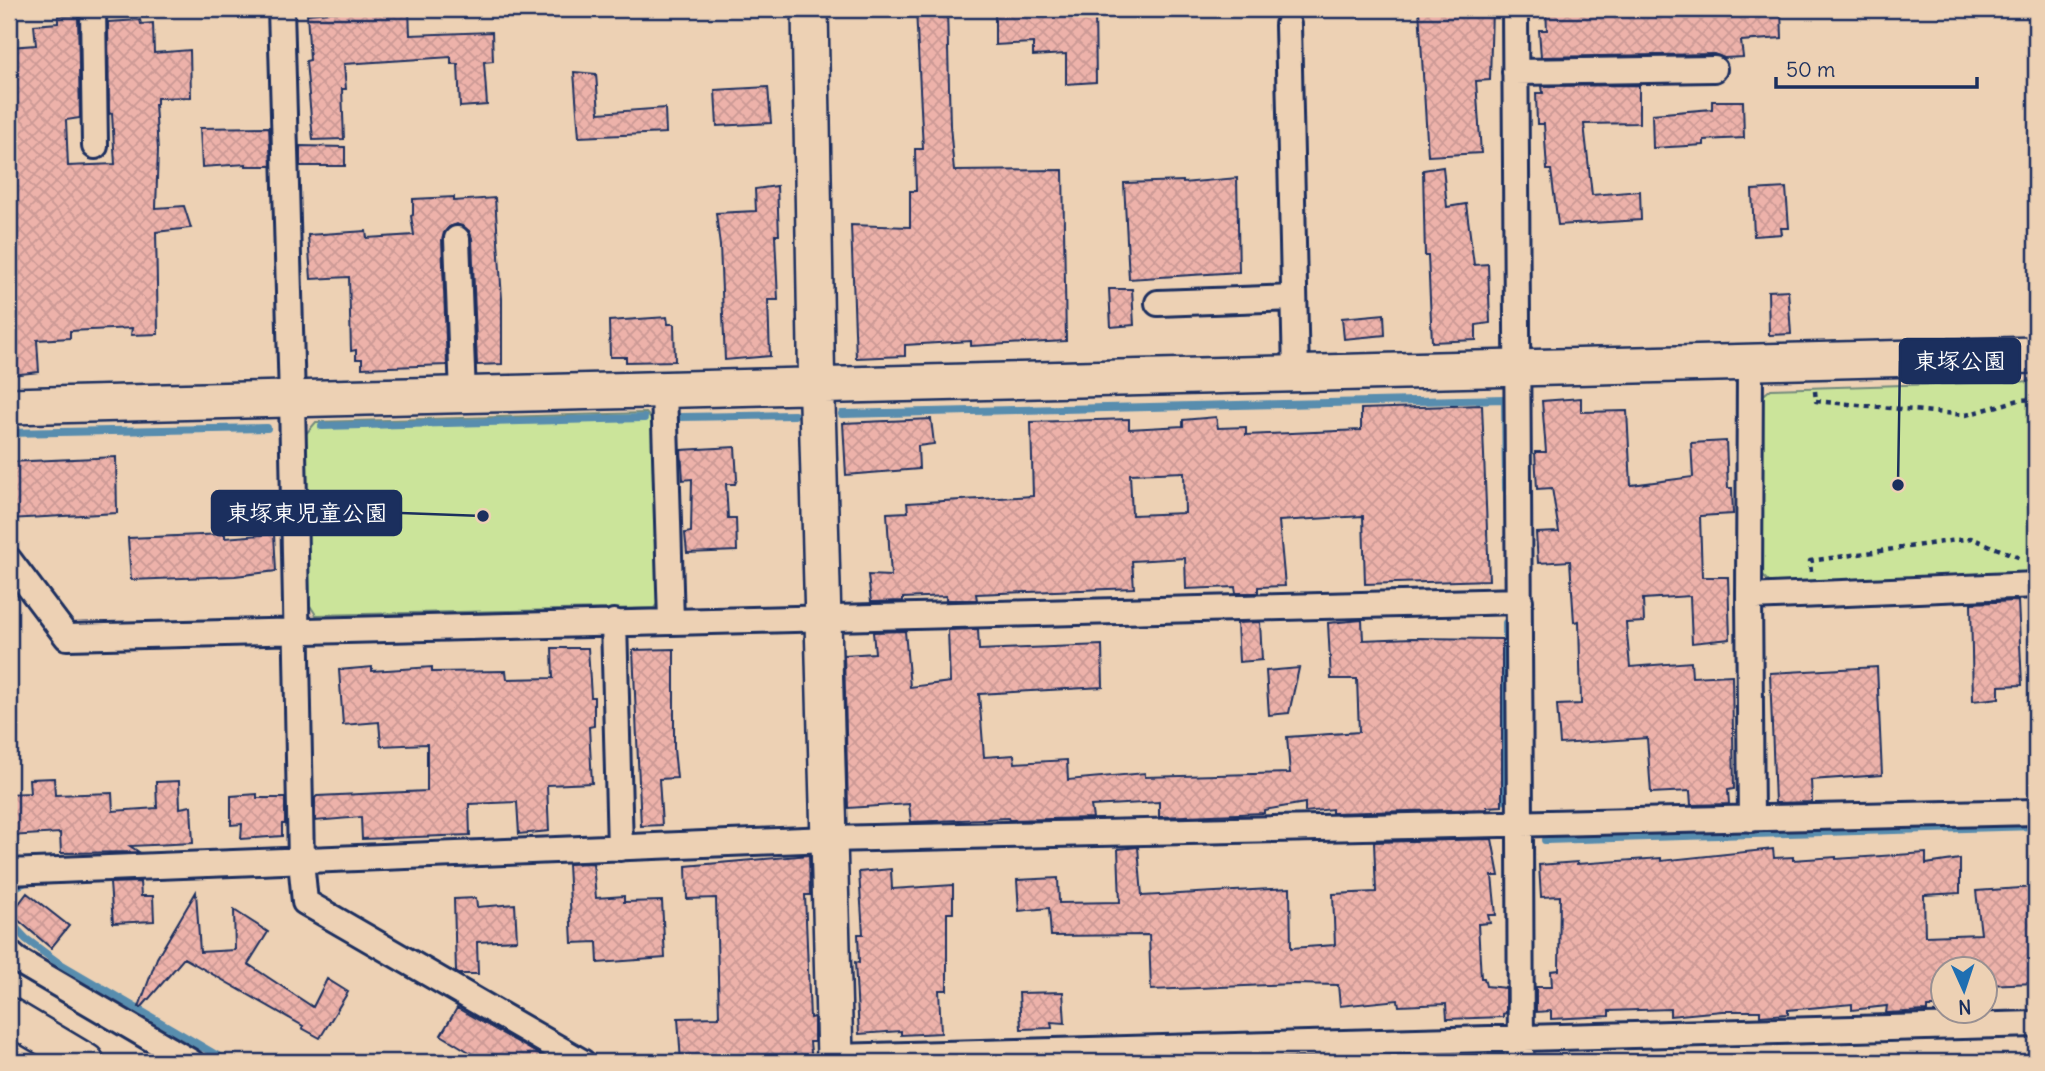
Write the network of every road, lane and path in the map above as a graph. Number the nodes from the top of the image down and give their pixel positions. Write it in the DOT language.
graph roads {
  1 [pos="93,9"];
  2 [pos="281,9"];
  3 [pos="810,9"];
  4 [pos="1515,9"];
  5 [pos="1288,25"];
  6 [pos="1714,69"];
  7 [pos="1515,72"];
  8 [pos="95,146"];
  9 [pos="457,239"];
  10 [pos="1294,298"];
  11 [pos="1158,303"];
  12 [pos="2036,355"];
  13 [pos="1814,360"];
  14 [pos="1750,362"];
  15 [pos="1519,367"];
  16 [pos="1296,374"];
  17 [pos="817,386"];
  18 [pos="664,390"];
  19 [pos="463,395"];
  20 [pos="292,399"];
  21 [pos="2036,399"];
  22 [pos="9,406"];
  23 [pos="2029,559"];
  24 [pos="9,560"];
  25 [pos="2036,585"];
  26 [pos="1811,594"];
  27 [pos="1749,597"];
  28 [pos="1520,601"];
  29 [pos="822,618"];
  30 [pos="671,621"];
  31 [pos="614,622"];
  32 [pos="296,630"];
  33 [pos="2036,813"];
  34 [pos="1751,819"];
  35 [pos="1518,824"];
  36 [pos="829,839"];
  37 [pos="620,848"];
  38 [pos="302,861"];
  39 [pos="9,872"];
  40 [pos="9,953"];
  41 [pos="9,1016"];
  42 [pos="2036,1024"];
  43 [pos="1520,1051"];
  44 [pos="834,1060"];
  45 [pos="86,1062"];
  46 [pos="191,1062"];
  47 [pos="582,1062"];
  1 -- 8 [label="street"];
  2 -- 20 [label="street"];
  3 -- 17 [label="street"];
  4 -- 7 [label="street"];
  5 -- 10 [label="street"];
  6 -- 7 [label="street"];
  7 -- 15 [label="street"];
  9 -- 19 [label="street"];
  10 -- 11 [label="street"];
  10 -- 16 [label="street"];
  12 -- 13 [label="street"];
  13 -- 14 [label="street"];
  13 -- 21 [label="path"];
  14 -- 15 [label="street"];
  14 -- 27 [label="street"];
  15 -- 16 [label="street"];
  15 -- 28 [label="street"];
  16 -- 17 [label="street"];
  17 -- 18 [label="street"];
  17 -- 29 [label="street"];
  18 -- 19 [label="street"];
  18 -- 30 [label="street"];
  19 -- 20 [label="street"];
  20 -- 22 [label="street"];
  20 -- 32 [label="street"];
  23 -- 26 [label="path"];
  24 -- 32 [label="street"];
  25 -- 26 [label="street"];
  26 -- 27 [label="street"];
  27 -- 34 [label="street"];
  28 -- 29 [label="street"];
  28 -- 35 [label="street"];
  29 -- 30 [label="street"];
  29 -- 36 [label="street"];
  30 -- 31 [label="street"];
  31 -- 32 [label="street"];
  31 -- 37 [label="street"];
  32 -- 38 [label="street"];
  33 -- 34 [label="street"];
  34 -- 35 [label="street"];
  35 -- 36 [label="street"];
  35 -- 43 [label="street"];
  36 -- 37 [label="street"];
  36 -- 44 [label="street"];
  37 -- 38 [label="street"];
  38 -- 39 [label="street"];
  38 -- 47 [label="street"];
  40 -- 46 [label="street"];
  41 -- 45 [label="street"];
  42 -- 43 [label="street"];
  43 -- 44 [label="street"];
}
